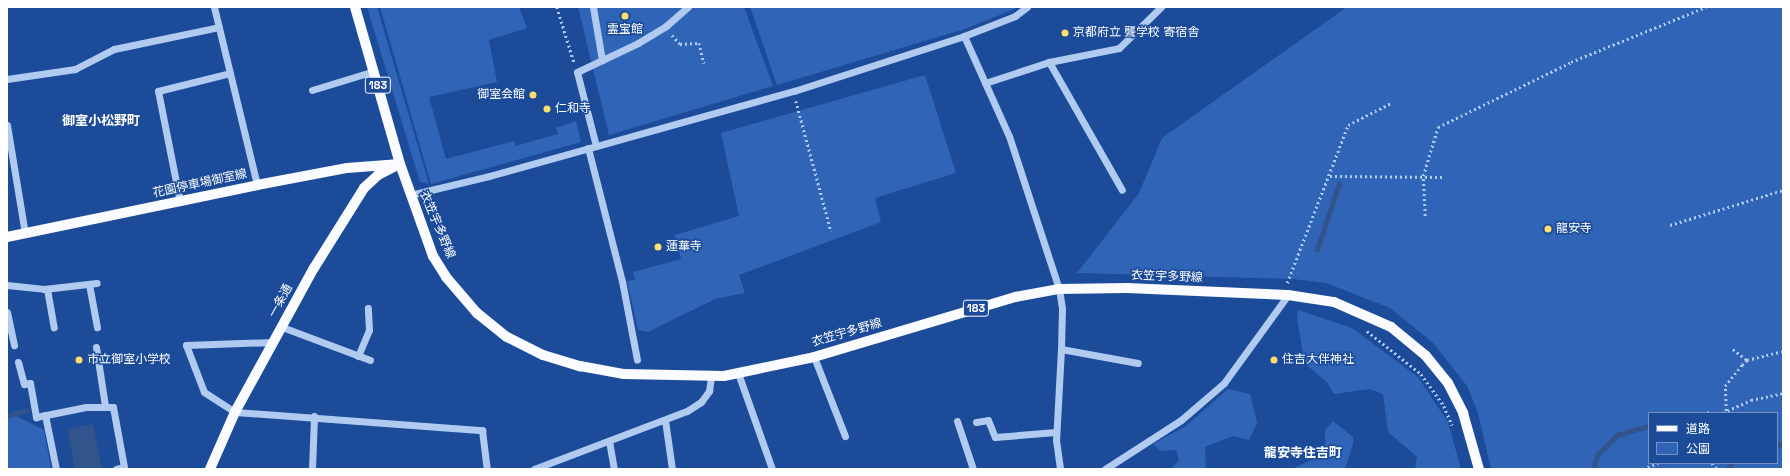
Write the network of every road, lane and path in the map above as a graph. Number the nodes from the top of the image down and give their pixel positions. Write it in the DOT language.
graph roads {
  1 [pos="214,7"];
  2 [pos="355,7"];
  3 [pos="558,7"];
  4 [pos="593,7"];
  5 [pos="688,7"];
  6 [pos="1027,7"];
  7 [pos="1161,7"];
  8 [pos="1706,7"];
  9 [pos="666,26"];
  10 [pos="219,27"];
  11 [pos="964,36"];
  12 [pos="602,60"];
  13 [pos="1049,62"];
  14 [pos="704,63"];
  15 [pos="374,71"];
  16 [pos="578,72"];
  17 [pos="230,73"];
  18 [pos="7,79"];
  19 [pos="985,83"];
  20 [pos="312,90"];
  21 [pos="1390,103"];
  22 [pos="798,113"];
  23 [pos="7,124"];
  24 [pos="596,146"];
  25 [pos="588,148"];
  26 [pos="400,164"];
  27 [pos="1330,176"];
  28 [pos="1423,176"];
  29 [pos="1445,177"];
  30 [pos="257,184"];
  31 [pos="1122,190"];
  32 [pos="1783,190"];
  33 [pos="410,195"];
  34 [pos="180,202"];
  35 [pos="1425,216"];
  36 [pos="1670,225"];
  37 [pos="831,231"];
  38 [pos="25,234"];
  39 [pos="7,237"];
  40 [pos="97,283"];
  41 [pos="1280,283"];
  42 [pos="88,284"];
  43 [pos="1287,284"];
  44 [pos="1294,284"];
  45 [pos="7,285"];
  46 [pos="47,289"];
  47 [pos="1059,289"];
  48 [pos="1288,295"];
  49 [pos="368,308"];
  50 [pos="7,312"];
  51 [pos="54,327"];
  52 [pos="97,327"];
  53 [pos="282,327"];
  54 [pos="1364,330"];
  55 [pos="273,342"];
  56 [pos="14,345"];
  57 [pos="96,347"];
  58 [pos="1062,349"];
  59 [pos="1733,349"];
  60 [pos="1783,351"];
  61 [pos="358,356"];
  62 [pos="814,357"];
  63 [pos="370,360"];
  64 [pos="637,360"];
  65 [pos="1747,360"];
  66 [pos="18,362"];
  67 [pos="1138,363"];
  68 [pos="738,373"];
  69 [pos="711,377"];
  70 [pos="1783,393"];
  71 [pos="105,406"];
  72 [pos="1726,411"];
  73 [pos="235,412"];
  74 [pos="45,415"];
  75 [pos="314,416"];
  76 [pos="665,420"];
  77 [pos="957,421"];
  78 [pos="976,422"];
  79 [pos="1453,427"];
  80 [pos="1056,432"];
  81 [pos="845,436"];
  82 [pos="609,441"];
  83 [pos="1656,464"];
  84 [pos="553,465"];
  85 [pos="56,469"];
  86 [pos="116,469"];
  87 [pos="210,469"];
  88 [pos="312,469"];
  89 [pos="487,469"];
  90 [pos="534,469"];
  91 [pos="614,469"];
  92 [pos="672,469"];
  93 [pos="772,469"];
  94 [pos="973,469"];
  95 [pos="1060,469"];
  96 [pos="1105,469"];
  97 [pos="1479,469"];
  98 [pos="1643,469"];
  1 -- 10 [label="street"];
  2 -- 15 [label="main road, 衣笠宇多野線 / 183"];
  3 -- 16 [label="path"];
  4 -- 12 [label="street"];
  5 -- 9 [label="street"];
  6 -- 11 [label="street"];
  7 -- 13 [label="street"];
  8 -- 28 [label="path"];
  9 -- 12 [label="street"];
  9 -- 14 [label="path"];
  10 -- 17 [label="street"];
  10 -- 18 [label="street"];
  11 -- 19 [label="street"];
  11 -- 24 [label="street"];
  12 -- 16 [label="street"];
  13 -- 19 [label="street"];
  13 -- 31 [label="street"];
  15 -- 20 [label="street"];
  15 -- 26 [label="main road, 衣笠宇多野線 / 183"];
  16 -- 24 [label="street"];
  17 -- 30 [label="street"];
  17 -- 34 [label="street"];
  19 -- 47 [label="street"];
  21 -- 27 [label="path"];
  22 -- 37 [label="path"];
  23 -- 38 [label="street"];
  24 -- 25 [label="street"];
  25 -- 33 [label="street"];
  25 -- 64 [label="street"];
  26 -- 30 [label="main road, 花園停車場御室線"];
  26 -- 33 [label="main road, 衣笠宇多野線 / 183"];
  26 -- 53 [label="main road, 一条通"];
  27 -- 28 [label="path"];
  27 -- 43 [label="path"];
  28 -- 29 [label="path"];
  28 -- 35 [label="path"];
  30 -- 34 [label="main road, 花園停車場御室線"];
  32 -- 36 [label="path"];
  33 -- 69 [label="main road, 衣笠宇多野線 / 183"];
  34 -- 38 [label="main road, 花園停車場御室線"];
  38 -- 39 [label="main road, 花園停車場御室線"];
  40 -- 42 [label="street"];
  41 -- 43 [label="path"];
  42 -- 46 [label="street"];
  42 -- 52 [label="street"];
  43 -- 44 [label="path"];
  45 -- 46 [label="street"];
  46 -- 51 [label="street"];
  47 -- 48 [label="main road, 衣笠宇多野線 / 183"];
  47 -- 58 [label="street"];
  47 -- 62 [label="main road, 衣笠宇多野線 / 183"];
  48 -- 96 [label="street"];
  48 -- 97 [label="main road, 衣笠宇多野線 / 183"];
  49 -- 61 [label="street"];
  50 -- 56 [label="street"];
  53 -- 55 [label="main road, 一条通"];
  53 -- 61 [label="street"];
  54 -- 79 [label="path"];
  55 -- 73 [label="main road, 一条通"];
  55 -- 73 [label="street"];
  57 -- 71 [label="street"];
  58 -- 67 [label="street"];
  58 -- 80 [label="street"];
  59 -- 65 [label="path"];
  60 -- 65 [label="path"];
  61 -- 63 [label="street"];
  62 -- 68 [label="main road, 衣笠宇多野線 / 183"];
  62 -- 81 [label="street"];
  65 -- 72 [label="path"];
  66 -- 74 [label="street"];
  68 -- 69 [label="main road, 衣笠宇多野線 / 183"];
  68 -- 93 [label="street"];
  69 -- 76 [label="street"];
  70 -- 72 [label="path"];
  71 -- 74 [label="street"];
  71 -- 86 [label="street"];
  73 -- 75 [label="street"];
  73 -- 87 [label="main road, 一条通"];
  74 -- 85 [label="street"];
  75 -- 88 [label="street"];
  75 -- 89 [label="street"];
  76 -- 82 [label="street"];
  76 -- 92 [label="street"];
  77 -- 94 [label="street"];
  78 -- 80 [label="street"];
  80 -- 95 [label="street"];
  82 -- 84 [label="street"];
  82 -- 91 [label="street"];
  83 -- 98 [label="path"];
  84 -- 90 [label="street"];
}
